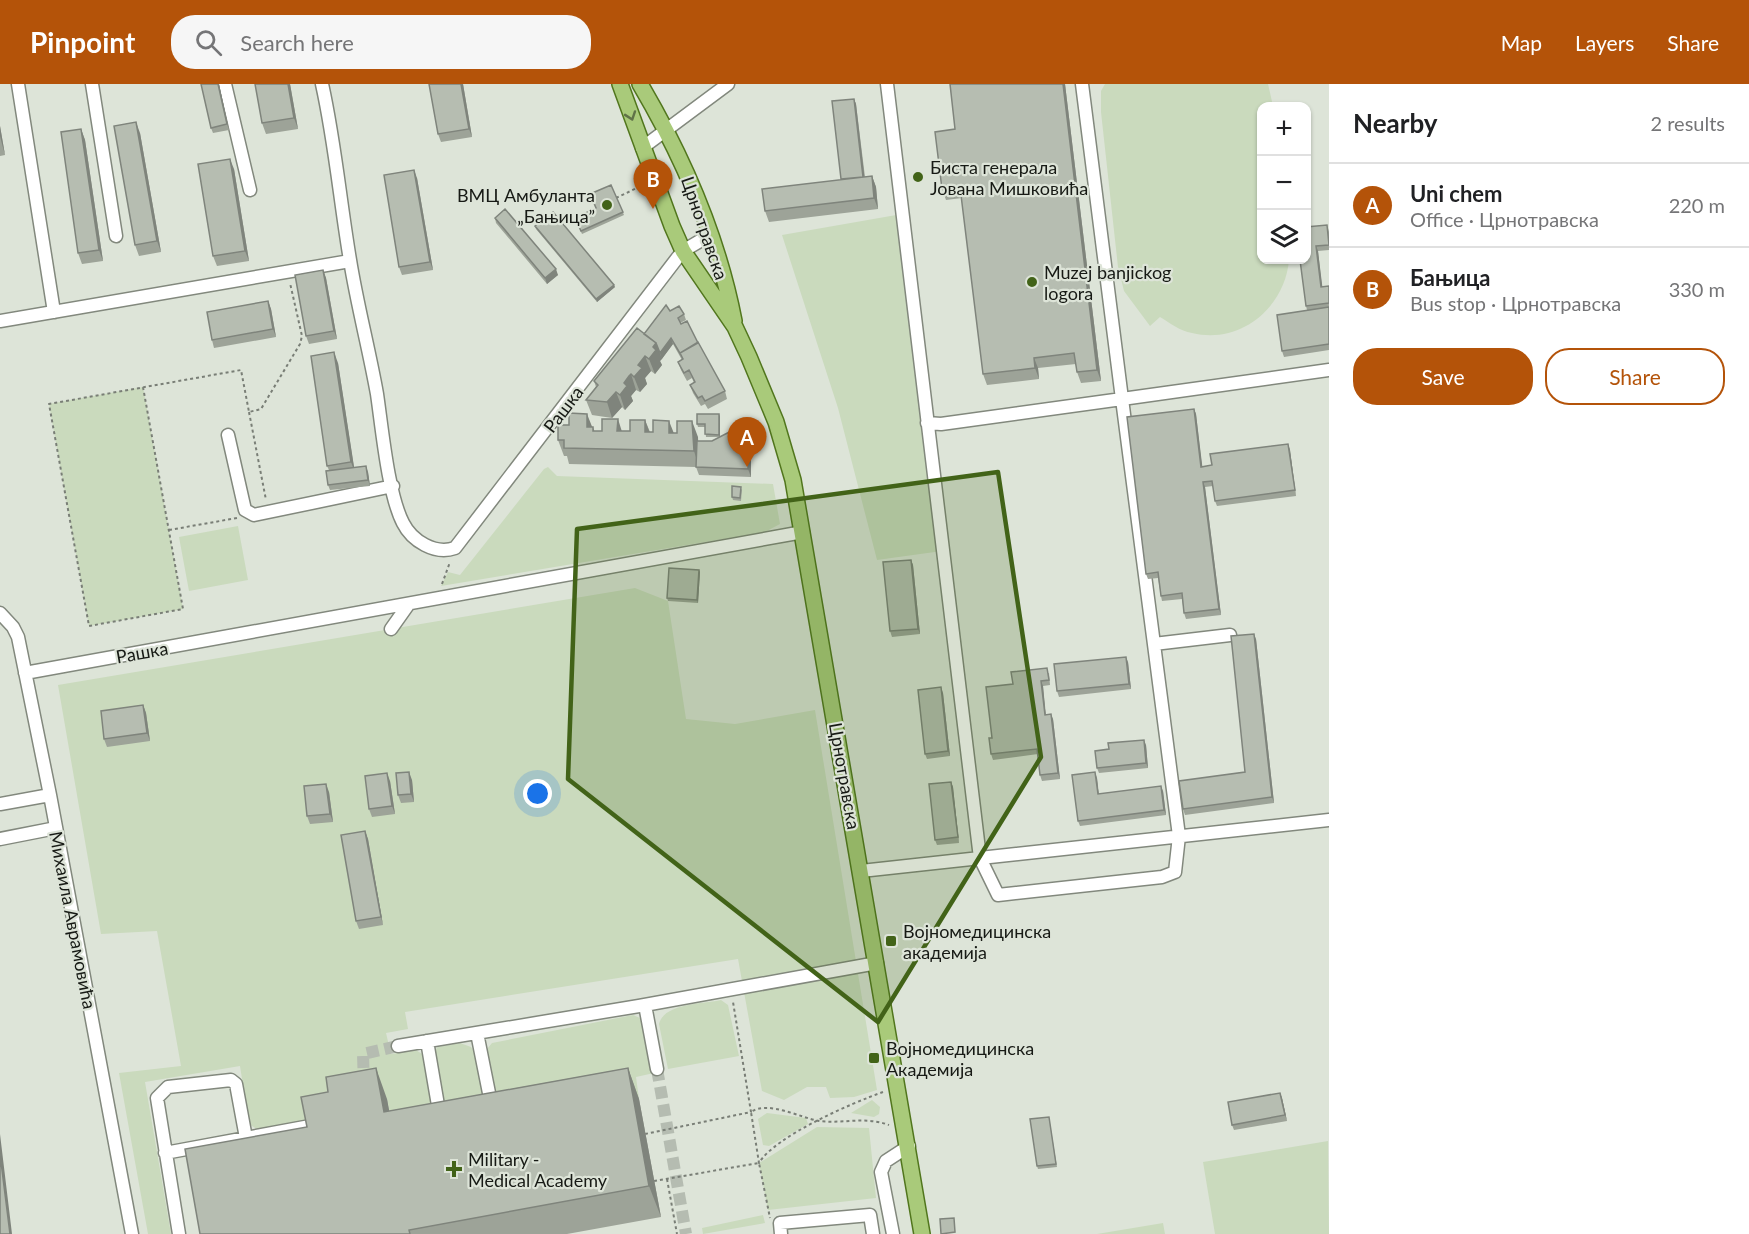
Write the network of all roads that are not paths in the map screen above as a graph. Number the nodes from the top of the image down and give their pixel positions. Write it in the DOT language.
graph roads {
  1 [pos="18,84"];
  2 [pos="92,84"];
  3 [pos="225,84"];
  4 [pos="322,84"];
  5 [pos="620,84"];
  6 [pos="640,84"];
  7 [pos="728,84"];
  8 [pos="887,84"];
  9 [pos="1082,84"];
  10 [pos="667,131"];
  11 [pos="642,148"];
  12 [pos="250,190"];
  13 [pos="710,235"];
  14 [pos="116,236"];
  15 [pos="683,251"];
  16 [pos="350,261"];
  17 [pos="54,312"];
  18 [pos="0,321"];
  19 [pos="735,327"];
  20 [pos="1329,370"];
  21 [pos="1122,399"];
  22 [pos="927,423"];
  23 [pos="228,435"];
  24 [pos="393,486"];
  25 [pos="803,532"];
  26 [pos="408,605"];
  27 [pos="0,613"];
  28 [pos="390,629"];
  29 [pos="1230,635"];
  30 [pos="1154,644"];
  31 [pos="25,673"];
  32 [pos="50,795"];
  33 [pos="0,804"];
  34 [pos="1329,820"];
  35 [pos="56,828"];
  36 [pos="1179,836"];
  37 [pos="0,839"];
  38 [pos="980,858"];
  39 [pos="861,871"];
  40 [pos="877,963"];
  41 [pos="645,1005"];
  42 [pos="477,1033"];
  43 [pos="427,1041"];
  44 [pos="398,1046"];
  45 [pos="657,1069"];
  46 [pos="495,1124"];
  47 [pos="310,1126"];
  48 [pos="443,1134"];
  49 [pos="246,1138"];
  50 [pos="909,1146"];
  51 [pos="165,1153"];
  52 [pos="132,1234"];
  53 [pos="179,1234"];
  54 [pos="782,1234"];
  55 [pos="873,1234"];
  56 [pos="893,1234"];
  57 [pos="922,1234"];
  1 -- 17 [label="street"];
  2 -- 14 [label="street"];
  3 -- 12 [label="street"];
  4 -- 16 [label="street"];
  5 -- 11 [label="main road, Црнотравска, one-way"];
  6 -- 10 [label="main road, Црнотравска"];
  7 -- 10 [label="street"];
  8 -- 22 [label="street"];
  9 -- 21 [label="street"];
  10 -- 11 [label="street"];
  10 -- 13 [label="main road, Црнотравска"];
  11 -- 15 [label="main road, Црнотравска"];
  13 -- 15 [label="street, Рашка"];
  13 -- 19 [label="main road, Црнотравска"];
  15 -- 19 [label="main road, Црнотравска"];
  15 -- 24 [label="street, Рашка"];
  16 -- 17 [label="street"];
  16 -- 24 [label="street"];
  17 -- 18 [label="street"];
  19 -- 25 [label="main road, Црнотравска"];
  20 -- 21 [label="street"];
  21 -- 22 [label="street"];
  21 -- 30 [label="street"];
  22 -- 38 [label="street"];
  23 -- 24 [label="street"];
  25 -- 26 [label="street, Рашка"];
  25 -- 39 [label="main road, Црнотравска"];
  26 -- 28 [label="street"];
  26 -- 31 [label="street, Рашка"];
  27 -- 31 [label="street, Михаила Аврамовића"];
  29 -- 30 [label="street"];
  30 -- 36 [label="street"];
  31 -- 32 [label="street, Михаила Аврамовића"];
  32 -- 33 [label="street"];
  32 -- 35 [label="street, Михаила Аврамовића"];
  34 -- 36 [label="street"];
  35 -- 37 [label="street"];
  35 -- 52 [label="street, Михаила Аврамовића"];
  36 -- 38 [label="street"];
  36 -- 38 [label="street"];
  38 -- 39 [label="street"];
  39 -- 40 [label="main road, Црнотравска"];
  40 -- 41 [label="street"];
  40 -- 50 [label="main road, Црнотравска"];
  41 -- 42 [label="street"];
  41 -- 45 [label="street"];
  42 -- 43 [label="street"];
  42 -- 46 [label="street"];
  43 -- 44 [label="street"];
  43 -- 48 [label="street"];
  47 -- 49 [label="street"];
  49 -- 51 [label="street"];
  49 -- 51 [label="street"];
  50 -- 56 [label="street"];
  50 -- 57 [label="main road, Црнотравска"];
  51 -- 53 [label="street"];
  54 -- 55 [label="street"];
}
